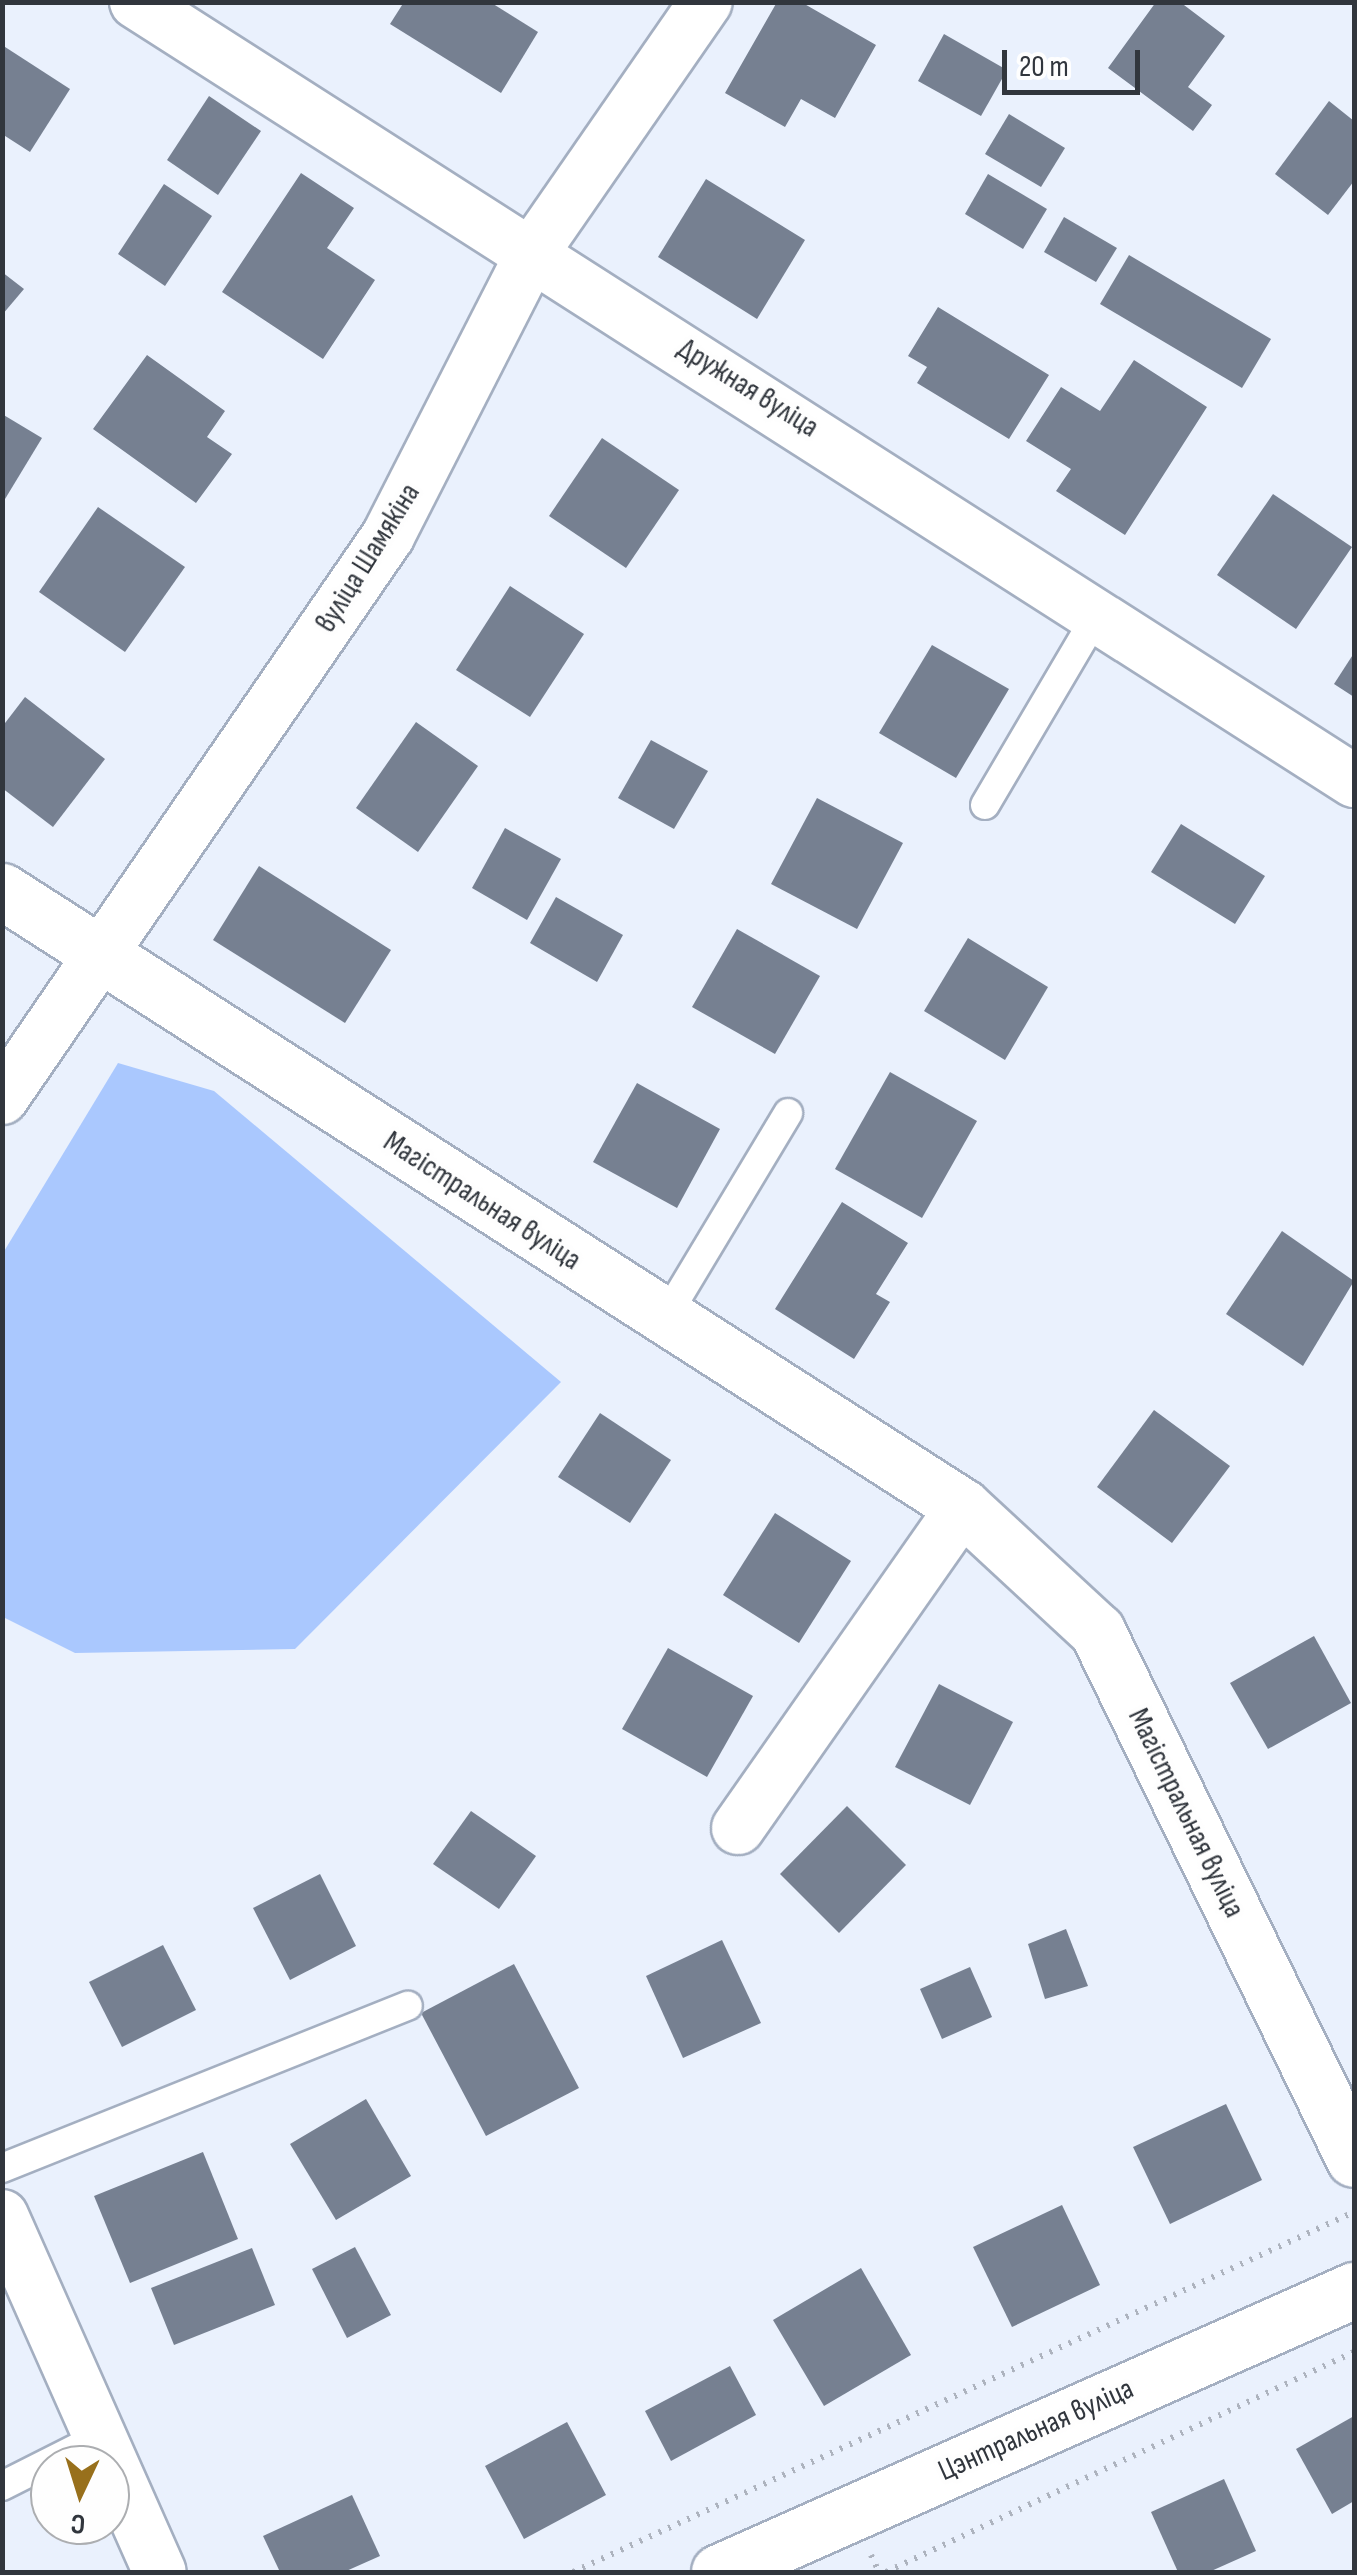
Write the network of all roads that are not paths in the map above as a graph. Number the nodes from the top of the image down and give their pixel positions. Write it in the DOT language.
graph roads {
  1 [pos="136,2"];
  2 [pos="706,2"];
  3 [pos="532,252"];
  4 [pos="1093,622"];
  5 [pos="1354,781"];
  6 [pos="984,805"];
  7 [pos="2,891"];
  8 [pos="98,954"];
  9 [pos="2,1098"];
  10 [pos="788,1114"];
  11 [pos="665,1318"];
  12 [pos="963,1508"];
  13 [pos="738,1828"];
  14 [pos="408,2006"];
  15 [pos="1354,2159"];
  16 [pos="2,2168"];
  17 [pos="2,2216"];
  18 [pos="1354,2290"];
  19 [pos="100,2436"];
  20 [pos="2,2486"];
  21 [pos="801,2555"];
  22 [pos="160,2572"];
  23 [pos="719,2572"];
  1 -- 3 [label="street, Дружная вуліца"];
  2 -- 3 [label="street, вуліца Шамякіна"];
  3 -- 4 [label="street, Дружная вуліца"];
  3 -- 8 [label="street, вуліца Шамякіна"];
  4 -- 5 [label="street, Дружная вуліца"];
  4 -- 6 [label="lane"];
  7 -- 8 [label="street, Магістральная вуліца"];
  8 -- 9 [label="street, вуліца Шамякіна"];
  8 -- 11 [label="street, Магістральная вуліца"];
  10 -- 11 [label="lane"];
  11 -- 12 [label="street, Магістральная вуліца"];
  12 -- 13 [label="street"];
  12 -- 15 [label="street, Магістральная вуліца"];
  14 -- 16 [label="lane"];
  17 -- 19 [label="street"];
  18 -- 21 [label="street, Цэнтральная вуліца"];
  19 -- 20 [label="lane"];
  19 -- 22 [label="street"];
  21 -- 23 [label="street, Цэнтральная вуліца"];
}
